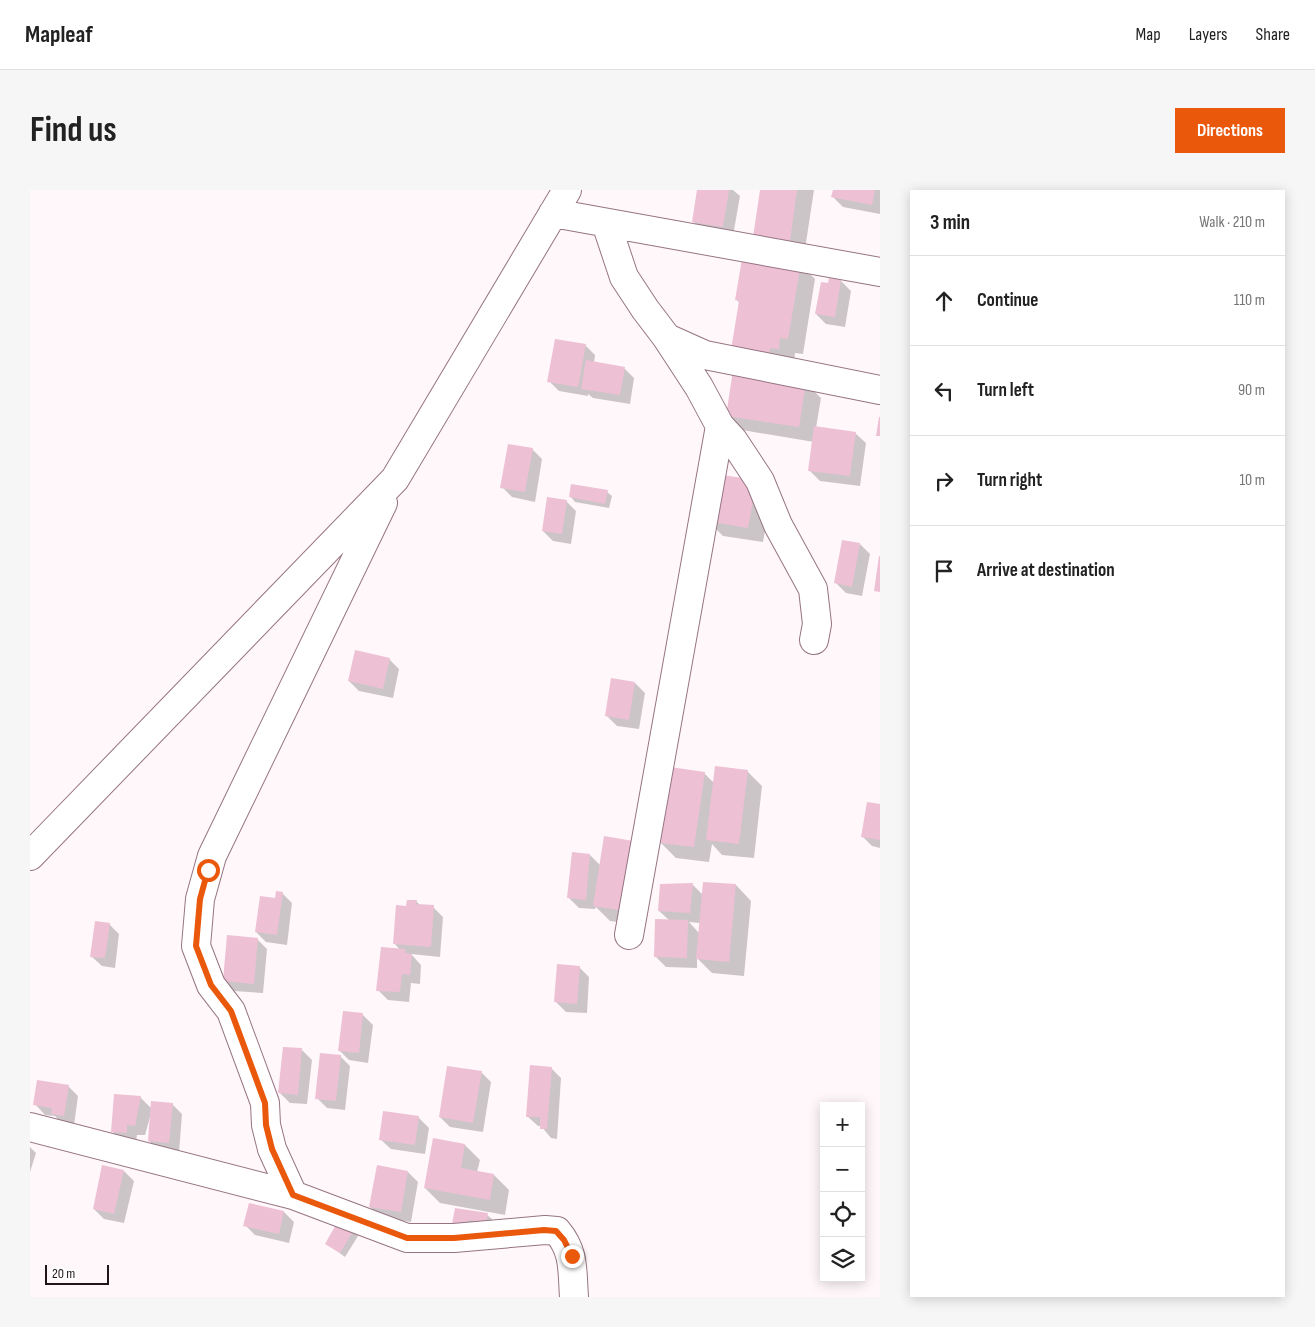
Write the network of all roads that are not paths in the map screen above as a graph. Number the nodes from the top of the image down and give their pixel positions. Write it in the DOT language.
graph roads {
  1 [pos="567,190"];
  2 [pos="553,213"];
  3 [pos="606,223"];
  4 [pos="880,272"];
  5 [pos="667,338"];
  6 [pos="880,390"];
  7 [pos="720,426"];
  8 [pos="395,479"];
  9 [pos="814,640"];
  10 [pos="30,856"];
  11 [pos="629,935"];
  12 [pos="30,1127"];
  13 [pos="293,1195"];
  14 [pos="574,1297"];
  1 -- 2 [label="street"];
  2 -- 3 [label="street"];
  2 -- 8 [label="street"];
  3 -- 4 [label="street"];
  3 -- 5 [label="street"];
  5 -- 6 [label="street"];
  5 -- 7 [label="street"];
  7 -- 9 [label="street"];
  7 -- 11 [label="street"];
  8 -- 10 [label="street"];
  8 -- 13 [label="street"];
  12 -- 13 [label="street"];
  13 -- 14 [label="street"];
}
